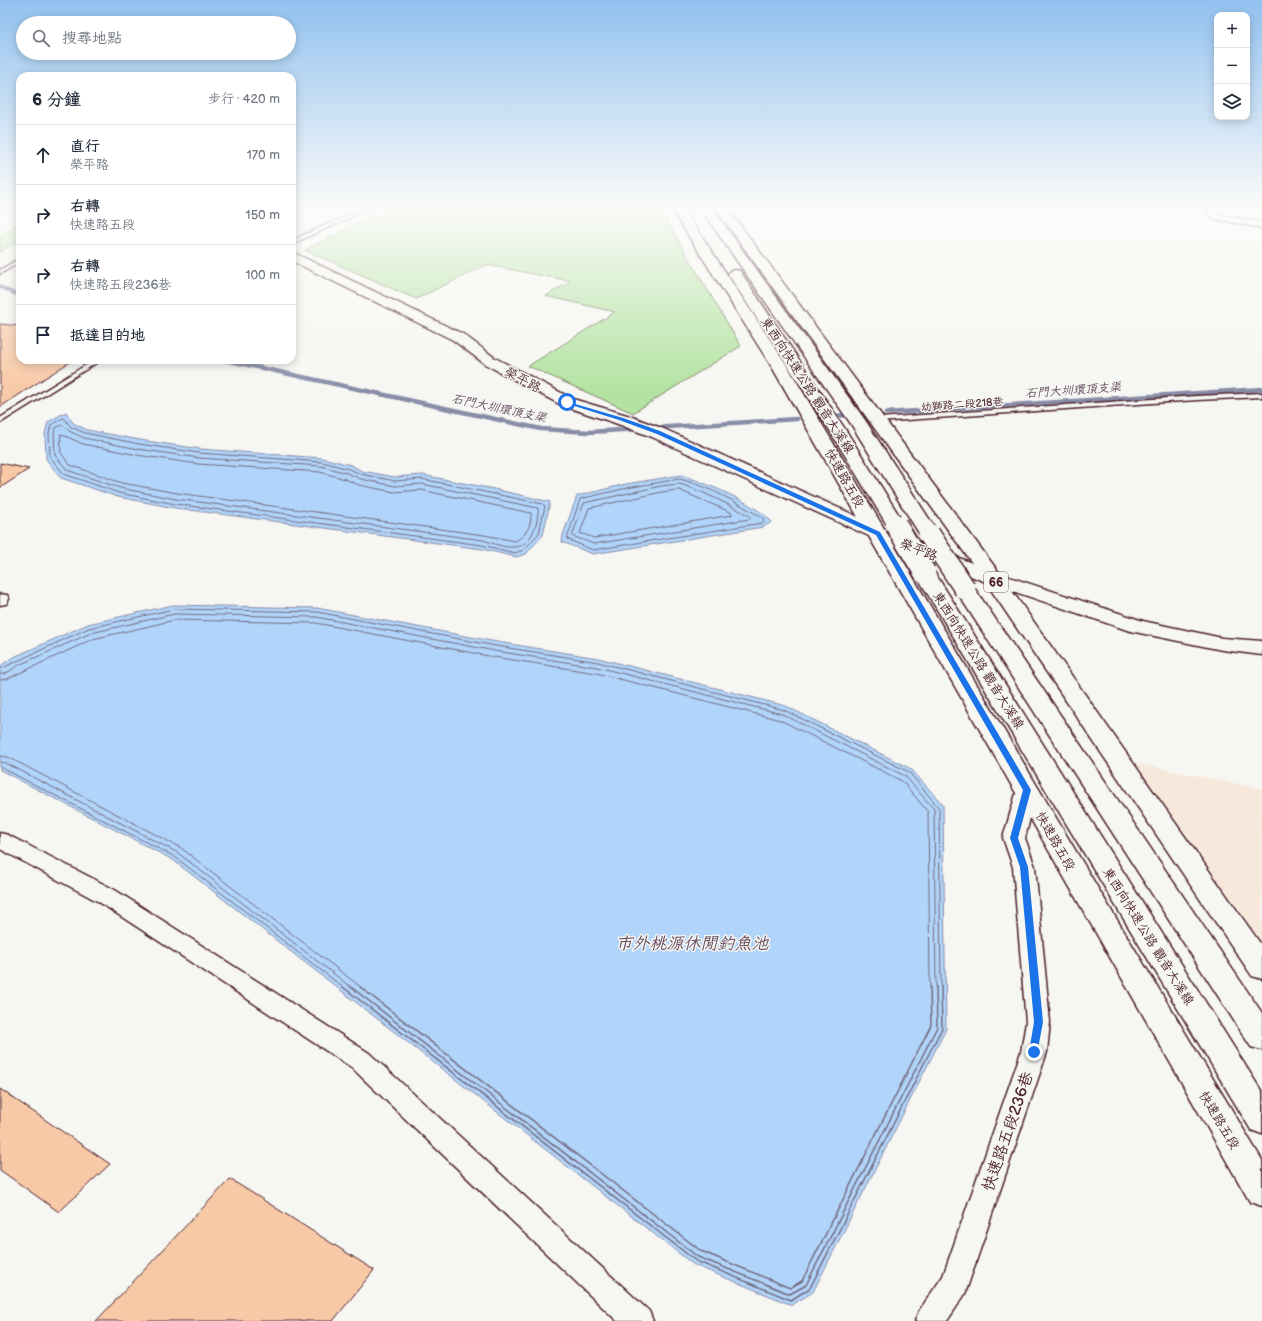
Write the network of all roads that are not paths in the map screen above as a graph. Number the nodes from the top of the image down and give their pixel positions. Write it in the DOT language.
graph roads {
  1 [pos="9,267"];
  2 [pos="314,267"];
  3 [pos="715,267"];
  4 [pos="730,267"];
  5 [pos="747,267"];
  6 [pos="765,267"];
  7 [pos="0,272"];
  8 [pos="92,364"];
  9 [pos="1262,395"];
  10 [pos="878,420"];
  11 [pos="0,421"];
  12 [pos="887,529"];
  13 [pos="993,578"];
  14 [pos="1262,648"];
  15 [pos="1027,790"];
  16 [pos="0,840"];
  17 [pos="1262,968"];
  18 [pos="1262,1038"];
  19 [pos="1262,1120"];
  20 [pos="1262,1191"];
  21 [pos="638,1321"];
  22 [pos="930,1321"];
  1 -- 7 [label="lane"];
  2 -- 12 [label="main road, 榮平路"];
  3 -- 12 [label="main road, 快速路五段"];
  4 -- 12 [label="main road, 東西向快速公路 觀音大溪線"];
  5 -- 18 [label="main road, 東西向快速公路 觀音大溪線 / 66, bridge"];
  6 -- 10 [label="main road, 66"];
  8 -- 11 [label="lane"];
  9 -- 10 [label="lane, 幼獅路二段218巷"];
  10 -- 13 [label="main road, 66"];
  12 -- 13 [label="main road, 榮平路"];
  12 -- 15 [label="main road, 快速路五段"];
  12 -- 19 [label="main road, 東西向快速公路 觀音大溪線, bridge"];
  13 -- 14 [label="main road, 榮平路"];
  13 -- 17 [label="main road, 66"];
  15 -- 20 [label="main road, 快速路五段"];
  15 -- 22 [label="street, 快速路五段236巷"];
  16 -- 21 [label="street"];
}
